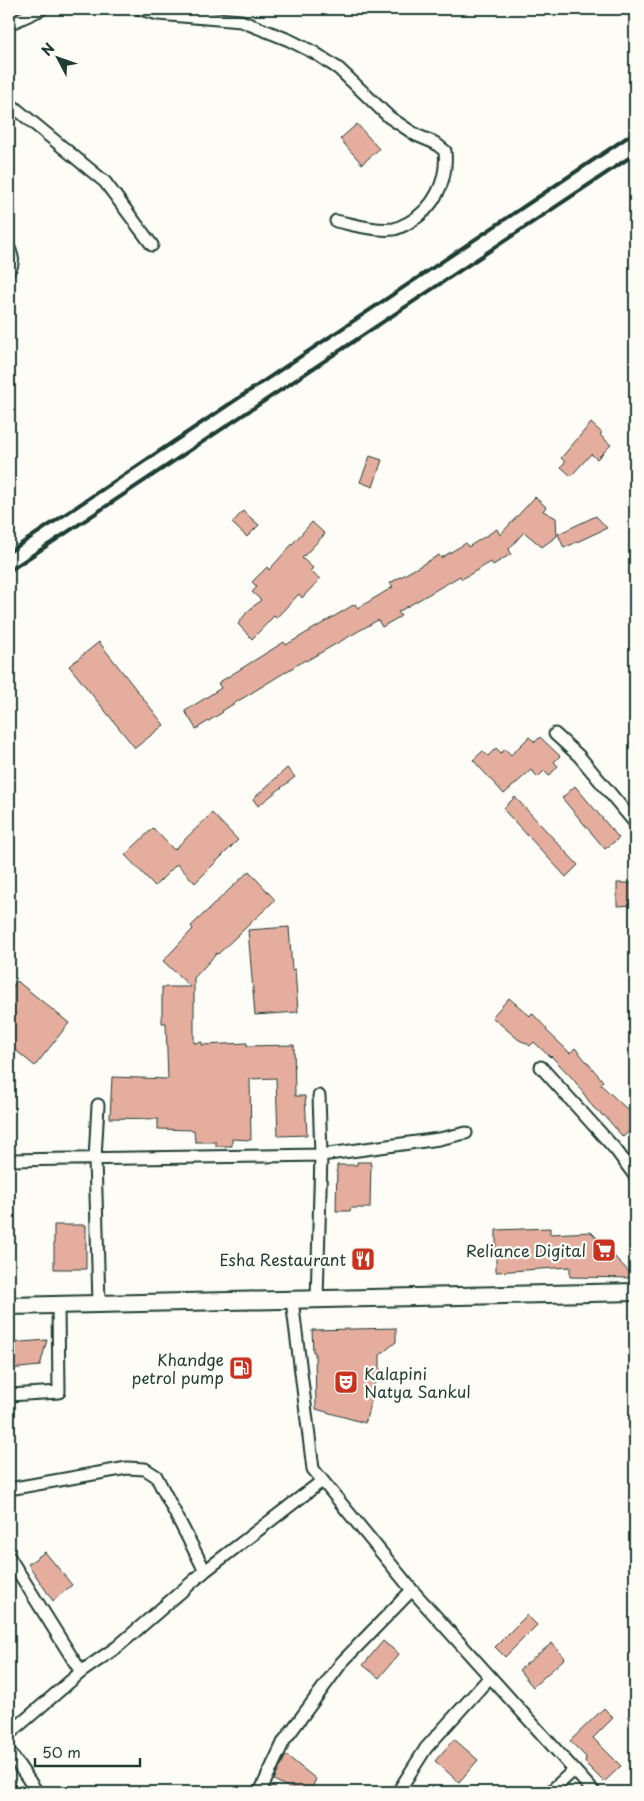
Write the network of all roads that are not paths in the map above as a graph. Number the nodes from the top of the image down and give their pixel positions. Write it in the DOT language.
graph roads {
  1 [pos="42,9"];
  2 [pos="140,9"];
  3 [pos="9,24"];
  4 [pos="9,103"];
  5 [pos="336,220"];
  6 [pos="152,245"];
  7 [pos="9,248"];
  8 [pos="9,270"];
  9 [pos="555,734"];
  10 [pos="635,823"];
  11 [pos="541,1067"];
  12 [pos="319,1096"];
  13 [pos="98,1105"];
  14 [pos="466,1133"];
  15 [pos="321,1155"];
  16 [pos="95,1158"];
  17 [pos="9,1160"];
  18 [pos="635,1176"];
  19 [pos="635,1292"];
  20 [pos="318,1299"];
  21 [pos="292,1300"];
  22 [pos="99,1304"];
  23 [pos="58,1305"];
  24 [pos="9,1306"];
  25 [pos="9,1396"];
  26 [pos="322,1481"];
  27 [pos="9,1489"];
  28 [pos="9,1557"];
  29 [pos="205,1571"];
  30 [pos="412,1590"];
  31 [pos="81,1672"];
  32 [pos="490,1677"];
  33 [pos="9,1734"];
  34 [pos="9,1751"];
  35 [pos="574,1770"];
  36 [pos="37,1792"];
  37 [pos="260,1792"];
  38 [pos="398,1792"];
  39 [pos="550,1792"];
  40 [pos="594,1792"];
  1 -- 3 [label="street"];
  2 -- 5 [label="street"];
  4 -- 6 [label="street"];
  7 -- 8 [label="street"];
  9 -- 10 [label="street"];
  11 -- 18 [label="street"];
  12 -- 15 [label="street"];
  13 -- 16 [label="street"];
  14 -- 15 [label="street"];
  15 -- 16 [label="street"];
  15 -- 20 [label="street"];
  16 -- 17 [label="street"];
  16 -- 22 [label="street"];
  19 -- 20 [label="main road"];
  20 -- 21 [label="main road"];
  21 -- 22 [label="main road"];
  21 -- 26 [label="street"];
  22 -- 23 [label="main road"];
  23 -- 24 [label="main road"];
  23 -- 25 [label="street"];
  26 -- 29 [label="street"];
  26 -- 30 [label="street"];
  27 -- 29 [label="street"];
  28 -- 31 [label="street"];
  29 -- 31 [label="street"];
  30 -- 32 [label="street"];
  30 -- 37 [label="street"];
  31 -- 33 [label="street"];
  32 -- 35 [label="street"];
  32 -- 38 [label="street"];
  34 -- 36 [label="street"];
  35 -- 39 [label="street"];
  35 -- 40 [label="street"];
}
